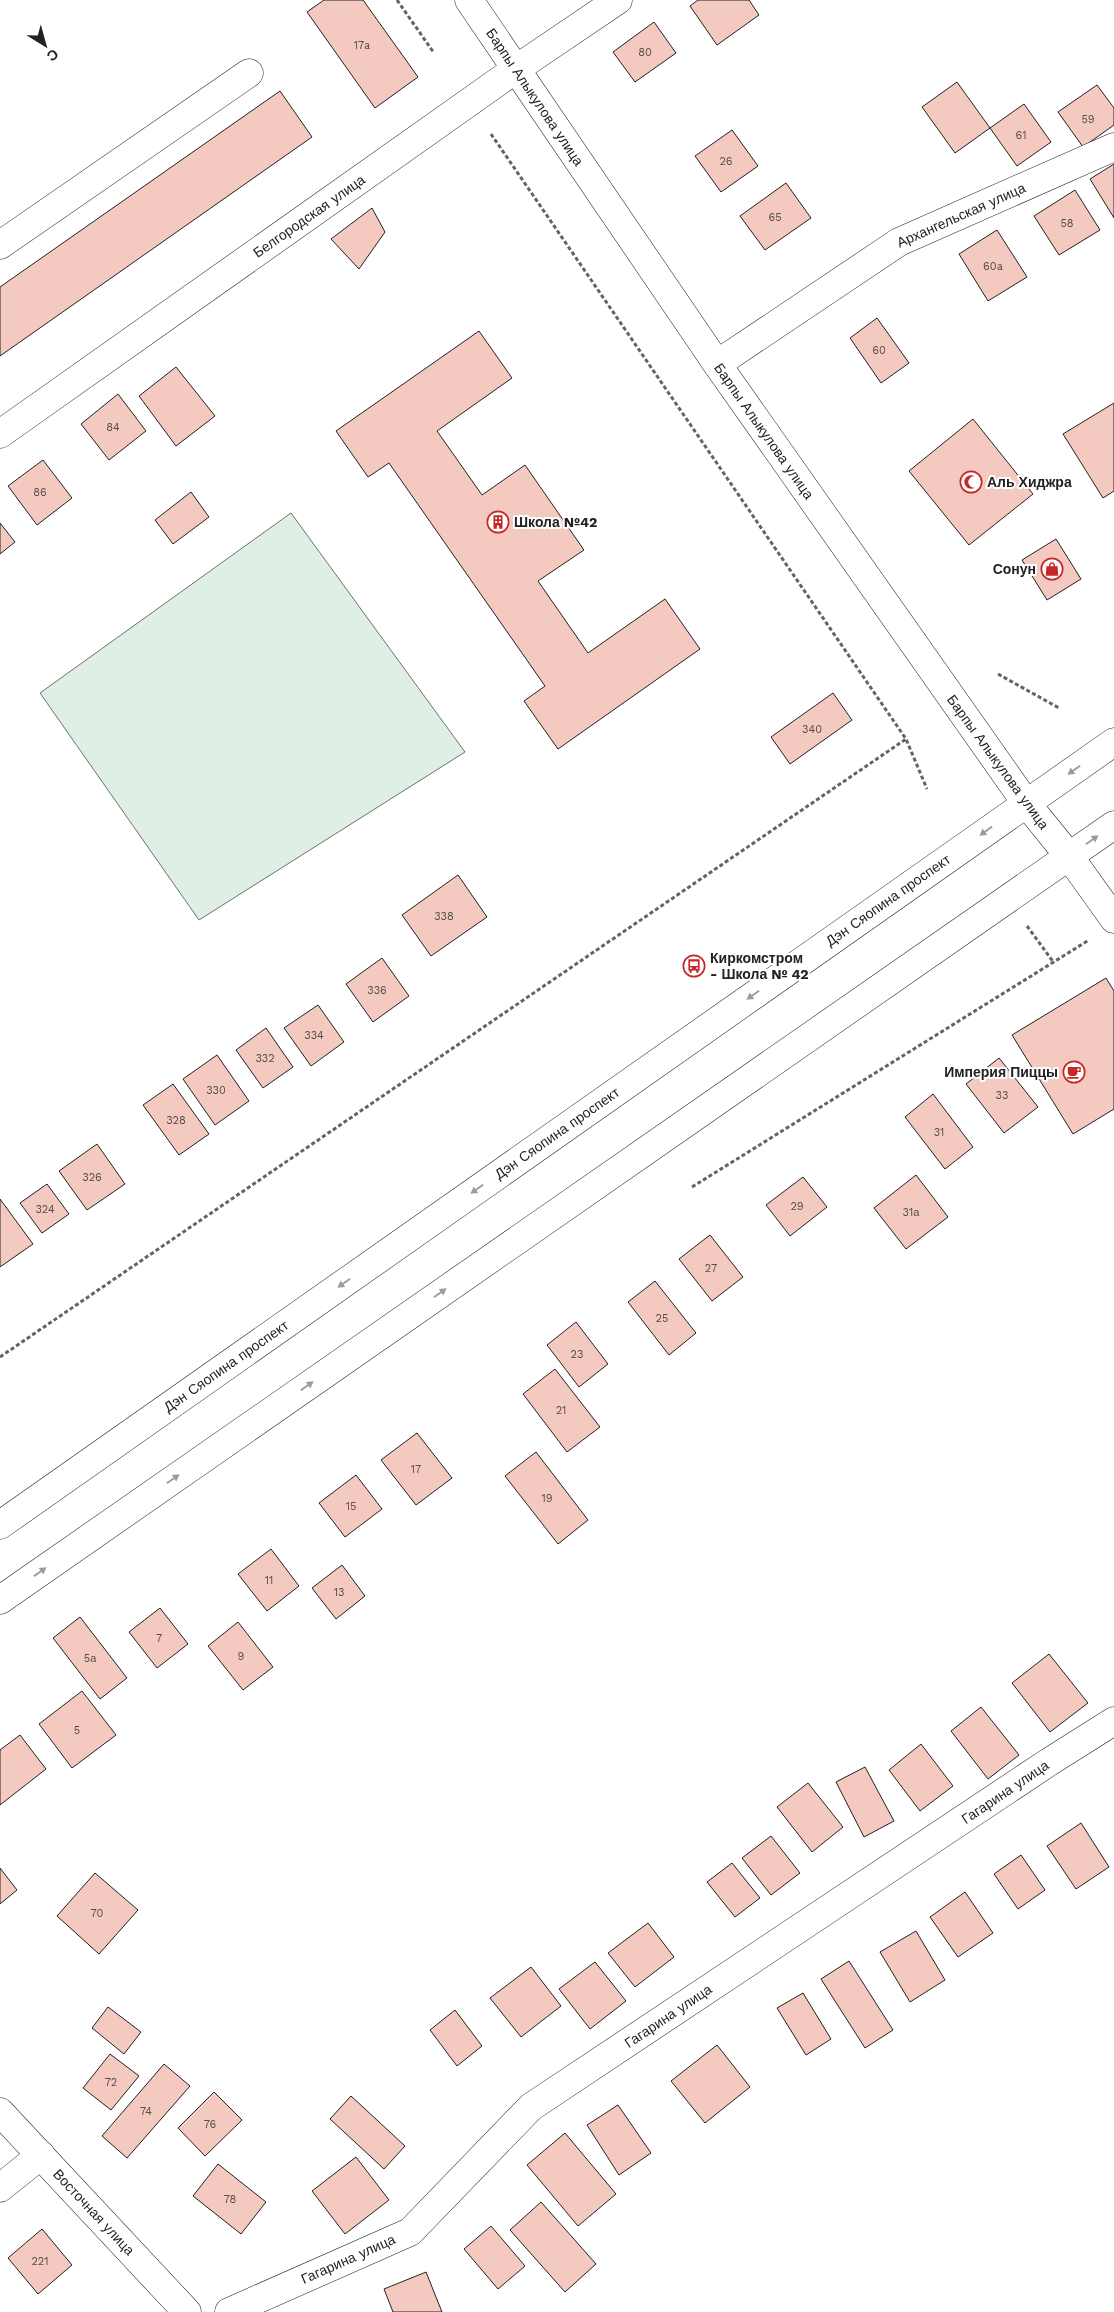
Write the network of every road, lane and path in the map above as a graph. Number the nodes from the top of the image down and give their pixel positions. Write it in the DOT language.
graph roads {
  1 [pos="397,0"];
  2 [pos="469,0"];
  3 [pos="618,0"];
  4 [pos="434,53"];
  5 [pos="516,69"];
  6 [pos="248,73"];
  7 [pos="491,134"];
  8 [pos="1114,147"];
  9 [pos="0,245"];
  10 [pos="717,364"];
  11 [pos="0,434"];
  12 [pos="998,674"];
  13 [pos="1058,708"];
  14 [pos="906,739"];
  15 [pos="1114,742"];
  16 [pos="927,789"];
  17 [pos="1026,803"];
  18 [pos="1114,825"];
  19 [pos="1069,856"];
  20 [pos="1114,919"];
  21 [pos="1025,924"];
  22 [pos="1089,940"];
  23 [pos="1054,963"];
  24 [pos="692,1187"];
  25 [pos="0,1358"];
  26 [pos="0,1525"];
  27 [pos="0,1600"];
  28 [pos="1114,1721"];
  29 [pos="0,2112"];
  30 [pos="41,2155"];
  31 [pos="0,2188"];
  32 [pos="187,2312"];
  33 [pos="229,2312"];
  1 -- 4 [label="path"];
  2 -- 5 [label="main road, Барпы Алыкулова улица"];
  3 -- 5 [label="main road, Белгородская улица"];
  5 -- 10 [label="main road, Барпы Алыкулова улица"];
  5 -- 11 [label="main road, Белгородская улица"];
  6 -- 9 [label="main road"];
  7 -- 14 [label="path"];
  8 -- 10 [label="main road, Архангельская улица"];
  10 -- 17 [label="main road, Барпы Алыкулова улица"];
  12 -- 13 [label="path"];
  14 -- 16 [label="path"];
  14 -- 25 [label="path"];
  15 -- 17 [label="main road, Дэн Сяопина проспект, one-way"];
  17 -- 19 [label="main road, Барпы Алыкулова улица"];
  17 -- 26 [label="main road, Дэн Сяопина проспект, one-way"];
  19 -- 18 [label="main road, one-way"];
  19 -- 20 [label="main road, Барпы Алыкулова улица"];
  27 -- 19 [label="main road, one-way"];
  21 -- 23 [label="path"];
  22 -- 23 [label="path"];
  23 -- 24 [label="path"];
  28 -- 33 [label="main road, Гагарина улица"];
  29 -- 30 [label="main road, Восточная улица"];
  30 -- 31 [label="main road"];
  30 -- 32 [label="main road, Восточная улица"];
}
